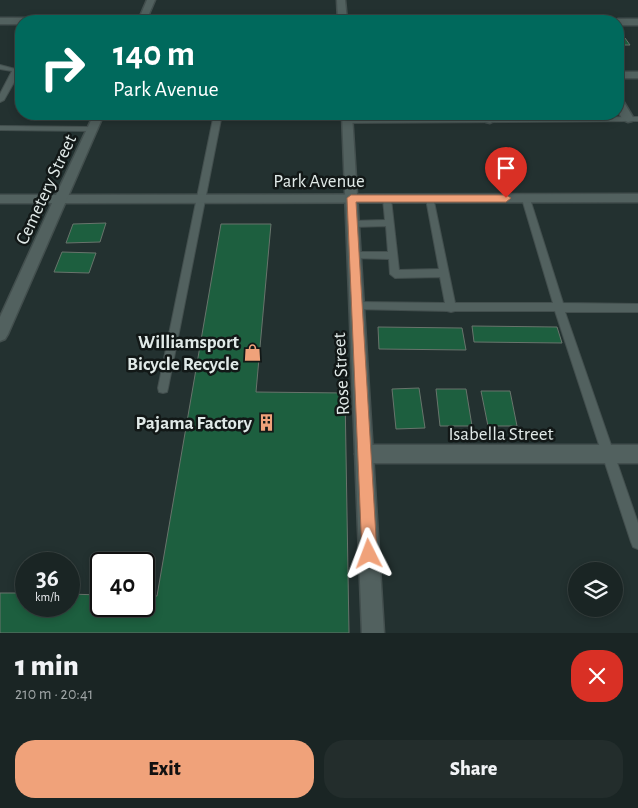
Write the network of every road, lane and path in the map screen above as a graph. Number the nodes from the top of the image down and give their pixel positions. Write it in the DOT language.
graph roads {
  1 [pos="151,0"];
  2 [pos="342,0"];
  3 [pos="145,15"];
  4 [pos="343,15"];
  5 [pos="0,21"];
  6 [pos="15,21"];
  7 [pos="624,22"];
  8 [pos="638,22"];
  9 [pos="0,67"];
  10 [pos="15,70"];
  11 [pos="15,74"];
  12 [pos="624,75"];
  13 [pos="638,75"];
  14 [pos="0,100"];
  15 [pos="624,108"];
  16 [pos="633,119"];
  17 [pos="97,120"];
  18 [pos="217,120"];
  19 [pos="347,120"];
  20 [pos="0,128"];
  21 [pos="93,129"];
  22 [pos="351,198"];
  23 [pos="430,198"];
  24 [pos="526,198"];
  25 [pos="638,198"];
  26 [pos="0,199"];
  27 [pos="60,199"];
  28 [pos="200,199"];
  29 [pos="387,199"];
  30 [pos="353,224"];
  31 [pos="390,224"];
  32 [pos="393,255"];
  33 [pos="354,256"];
  34 [pos="444,273"];
  35 [pos="357,306"];
  36 [pos="451,308"];
  37 [pos="560,308"];
  38 [pos="638,308"];
  39 [pos="0,334"];
  40 [pos="164,388"];
  41 [pos="364,454"];
  42 [pos="609,454"];
  43 [pos="638,454"];
  44 [pos="638,542"];
  45 [pos="373,633"];
  1 -- 3 [label="street"];
  2 -- 4 [label="street"];
  5 -- 6 [label="street"];
  7 -- 8 [label="street"];
  9 -- 10 [label="lane"];
  11 -- 14 [label="lane"];
  12 -- 13 [label="street"];
  15 -- 16 [label="street"];
  17 -- 21 [label="street, Cemetery Street"];
  18 -- 28 [label="lane"];
  19 -- 22 [label="street, Rose Street"];
  20 -- 21 [label="lane"];
  21 -- 27 [label="street, Cemetery Street"];
  22 -- 28 [label="street, Park Avenue"];
  22 -- 29 [label="street, Park Avenue"];
  22 -- 30 [label="street, Rose Street"];
  23 -- 24 [label="street, Park Avenue"];
  23 -- 29 [label="street, Park Avenue"];
  23 -- 34 [label="lane"];
  24 -- 25 [label="street, Park Avenue"];
  24 -- 37 [label="lane"];
  26 -- 27 [label="street, Park Avenue"];
  27 -- 28 [label="street, Park Avenue"];
  27 -- 39 [label="street, Cemetery Street"];
  28 -- 40 [label="lane"];
  29 -- 31 [label="lane"];
  30 -- 31 [label="lane"];
  30 -- 33 [label="street, Rose Street"];
  31 -- 32 [label="lane"];
  32 -- 33 [label="lane"];
  32 -- 34 [label="lane"];
  33 -- 35 [label="street, Rose Street"];
  34 -- 36 [label="lane"];
  35 -- 36 [label="lane"];
  35 -- 41 [label="street, Rose Street"];
  36 -- 37 [label="lane"];
  37 -- 38 [label="lane"];
  37 -- 42 [label="lane"];
  41 -- 42 [label="street, Isabella Street"];
  41 -- 45 [label="street, Rose Street"];
  42 -- 43 [label="street, Isabella Street"];
  42 -- 44 [label="lane"];
}
